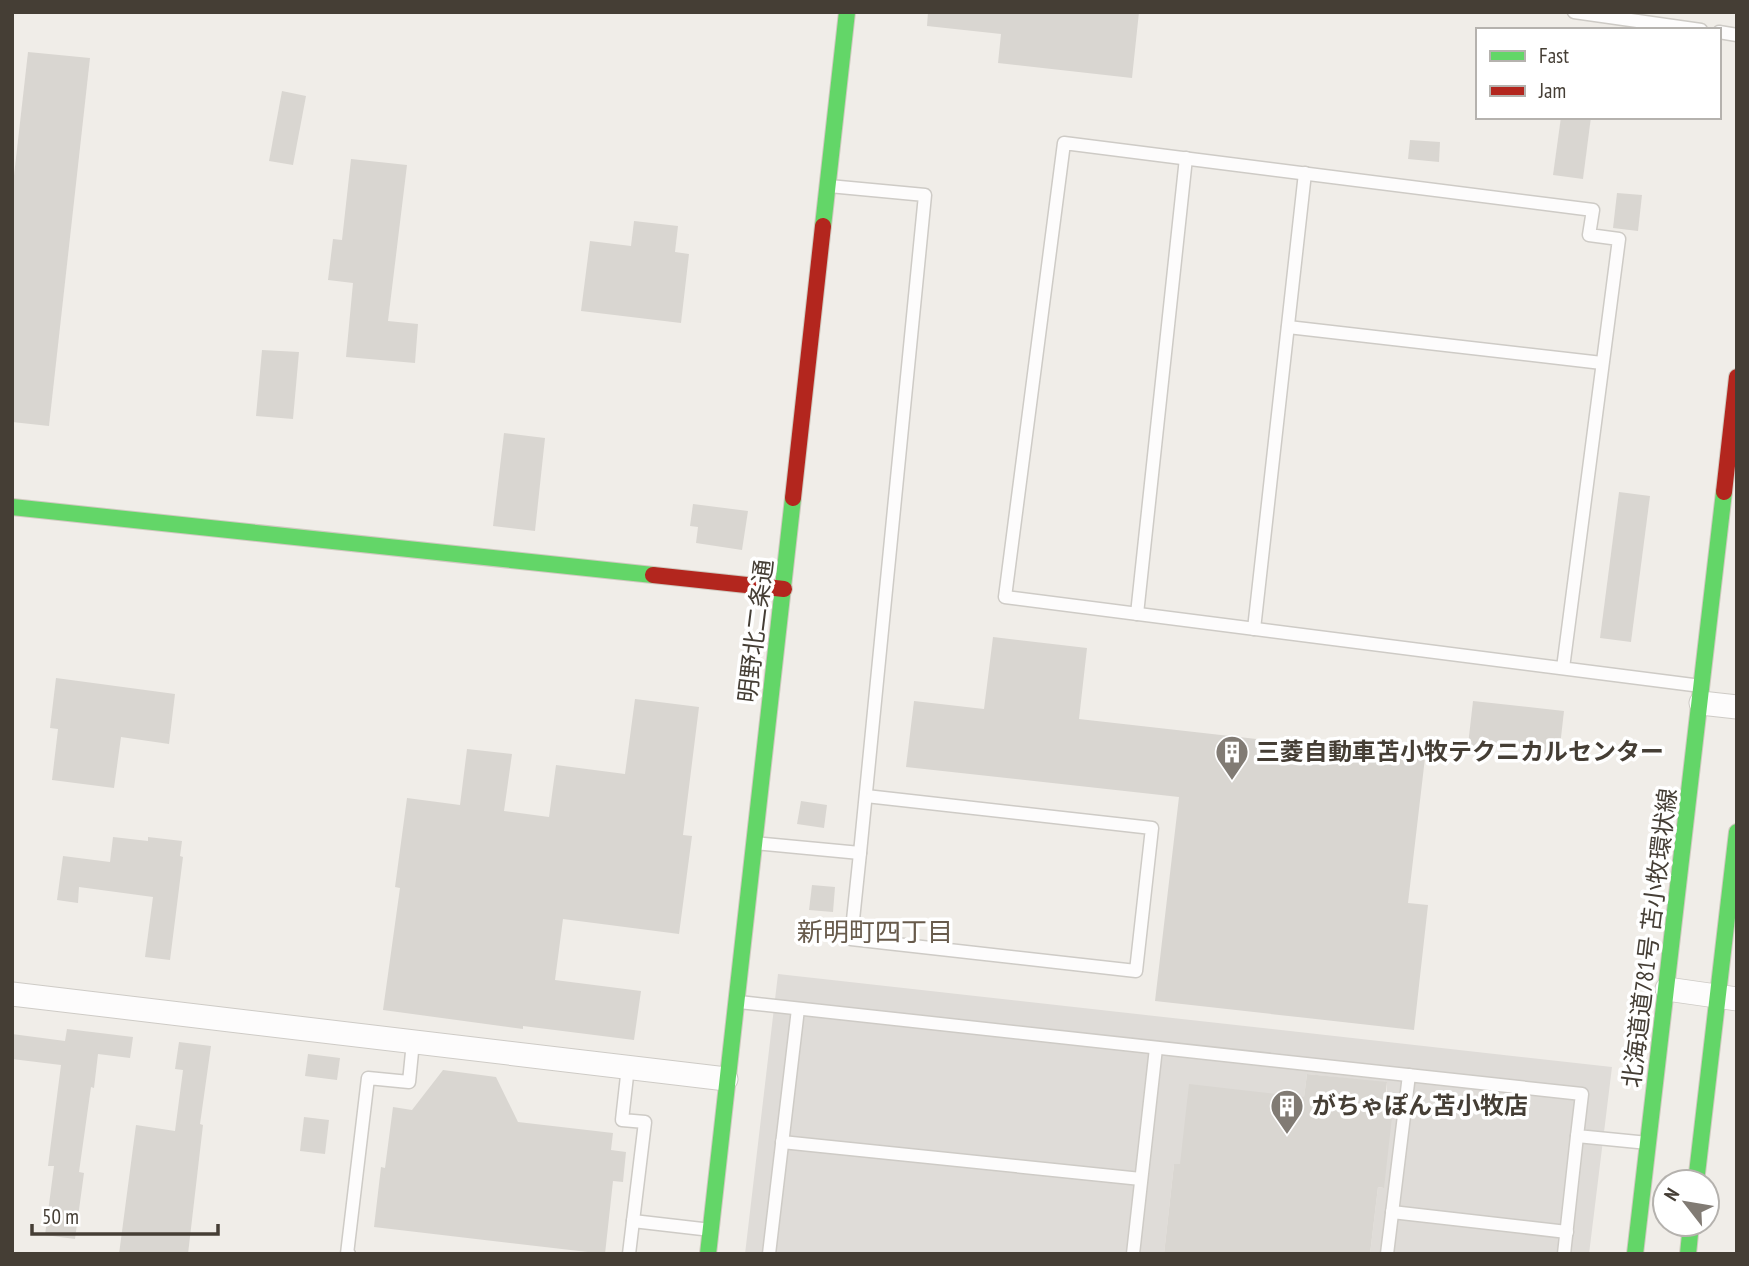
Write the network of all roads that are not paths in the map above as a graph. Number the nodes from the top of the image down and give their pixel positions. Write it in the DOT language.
graph roads {
  1 [pos="847,12"];
  2 [pos="1574,12"];
  3 [pos="1687,28"];
  4 [pos="1186,158"];
  5 [pos="1305,173"];
  6 [pos="828,186"];
  7 [pos="1288,327"];
  8 [pos="1602,363"];
  9 [pos="1737,377"];
  10 [pos="12,507"];
  11 [pos="784,589"];
  12 [pos="1137,614"];
  13 [pos="1254,629"];
  14 [pos="1563,668"];
  15 [pos="1702,694"];
  16 [pos="1737,707"];
  17 [pos="866,796"];
  18 [pos="1737,832"];
  19 [pos="754,843"];
  20 [pos="860,853"];
  21 [pos="1667,989"];
  22 [pos="12,994"];
  23 [pos="1728,998"];
  24 [pos="736,1002"];
  25 [pos="798,1009"];
  26 [pos="413,1042"];
  27 [pos="1156,1048"];
  28 [pos="628,1067"];
  29 [pos="1409,1075"];
  30 [pos="726,1079"];
  31 [pos="1577,1136"];
  32 [pos="782,1142"];
  33 [pos="1648,1143"];
  34 [pos="1698,1168"];
  35 [pos="1141,1179"];
  36 [pos="1392,1212"];
  37 [pos="633,1222"];
  38 [pos="711,1230"];
  39 [pos="1567,1232"];
  40 [pos="349,1254"];
  41 [pos="629,1254"];
  42 [pos="708,1254"];
  43 [pos="769,1254"];
  44 [pos="1133,1254"];
  45 [pos="1387,1254"];
  46 [pos="1564,1254"];
  47 [pos="1635,1254"];
  1 -- 6 [label="street, 明野北二条通"];
  2 -- 3 [label="lane"];
  4 -- 5 [label="lane"];
  4 -- 12 [label="lane"];
  4 -- 12 [label="lane"];
  5 -- 7 [label="lane"];
  5 -- 8 [label="lane"];
  6 -- 11 [label="street, 明野北二条通"];
  6 -- 17 [label="lane"];
  7 -- 8 [label="lane"];
  7 -- 13 [label="lane"];
  8 -- 14 [label="lane"];
  9 -- 15 [label="street, 北海道道781号 苫小牧環状線"];
  10 -- 11 [label="street"];
  11 -- 19 [label="street, 明野北二条通"];
  12 -- 13 [label="lane"];
  13 -- 14 [label="lane"];
  14 -- 15 [label="lane"];
  15 -- 16 [label="street"];
  15 -- 21 [label="street, 北海道道781号 苫小牧環状線"];
  17 -- 20 [label="lane"];
  17 -- 20 [label="lane"];
  18 -- 23 [label="street"];
  19 -- 20 [label="lane"];
  19 -- 24 [label="street, 明野北二条通"];
  21 -- 23 [label="street"];
  21 -- 33 [label="street, 北海道道781号 苫小牧環状線"];
  22 -- 26 [label="street"];
  23 -- 34 [label="street"];
  24 -- 25 [label="lane"];
  24 -- 30 [label="street, 明野北二条通"];
  25 -- 27 [label="lane"];
  25 -- 32 [label="lane"];
  26 -- 28 [label="street"];
  26 -- 40 [label="lane"];
  27 -- 29 [label="lane"];
  27 -- 35 [label="lane"];
  28 -- 30 [label="street"];
  28 -- 37 [label="lane"];
  29 -- 31 [label="lane"];
  29 -- 36 [label="lane"];
  30 -- 38 [label="street, 明野北二条通"];
  31 -- 33 [label="lane"];
  31 -- 39 [label="lane"];
  32 -- 35 [label="lane"];
  32 -- 43 [label="lane"];
  33 -- 47 [label="street, 北海道道781号 苫小牧環状線"];
  35 -- 44 [label="lane"];
  36 -- 39 [label="lane"];
  36 -- 45 [label="lane"];
  37 -- 38 [label="lane"];
  37 -- 41 [label="lane"];
  38 -- 42 [label="street, 明野北二条通"];
  39 -- 46 [label="lane"];
}
